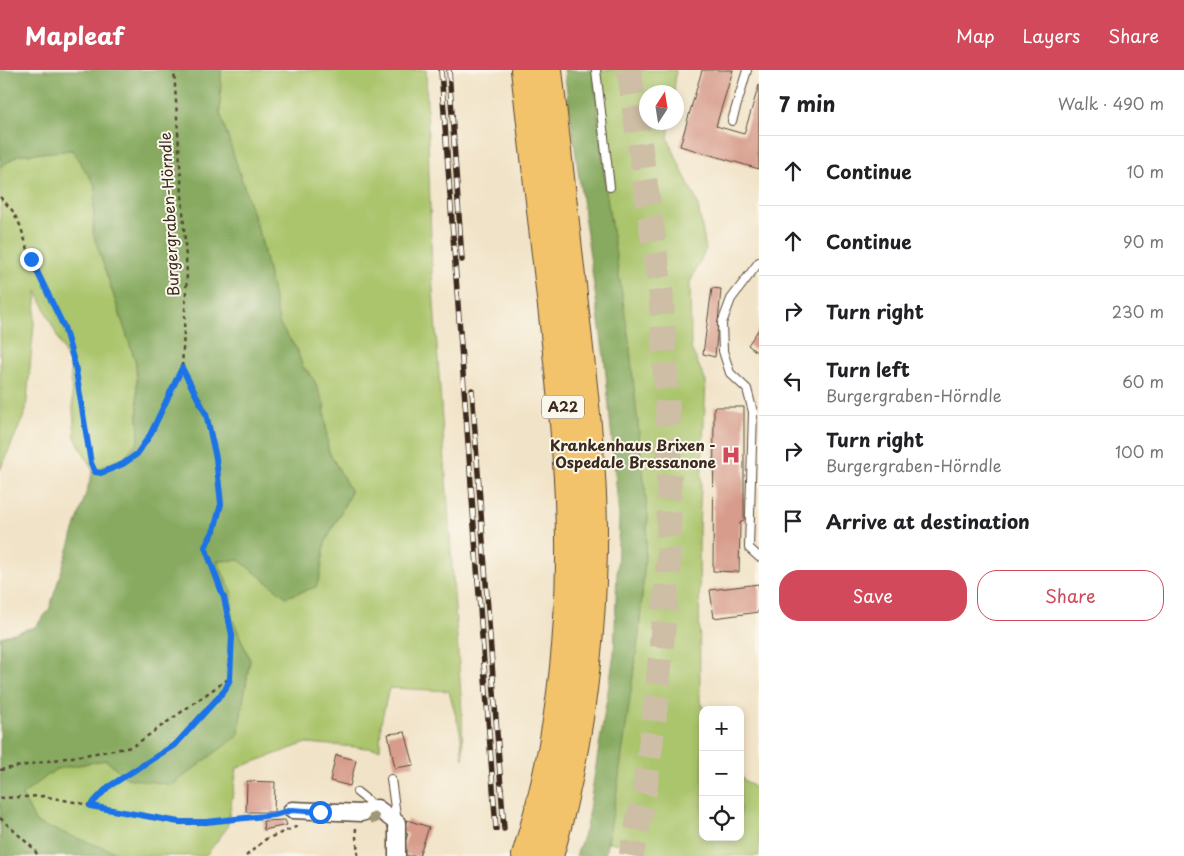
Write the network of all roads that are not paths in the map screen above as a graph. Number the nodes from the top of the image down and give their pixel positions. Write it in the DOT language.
graph roads {
  1 [pos="526,70"];
  2 [pos="548,70"];
  3 [pos="596,70"];
  4 [pos="747,70"];
  5 [pos="732,121"];
  6 [pos="610,187"];
  7 [pos="759,262"];
  8 [pos="759,557"];
  9 [pos="391,779"];
  10 [pos="357,792"];
  11 [pos="377,808"];
  12 [pos="292,810"];
  13 [pos="397,822"];
  14 [pos="397,856"];
  15 [pos="526,856"];
  16 [pos="549,856"];
  1 -- 15 [label="highway, A22"];
  2 -- 16 [label="highway, A22"];
  3 -- 6 [label="lane"];
  4 -- 5 [label="lane"];
  7 -- 8 [label="lane"];
  9 -- 13 [label="lane"];
  10 -- 11 [label="lane"];
  11 -- 12 [label="street"];
  11 -- 13 [label="street"];
  13 -- 14 [label="street"];
}
